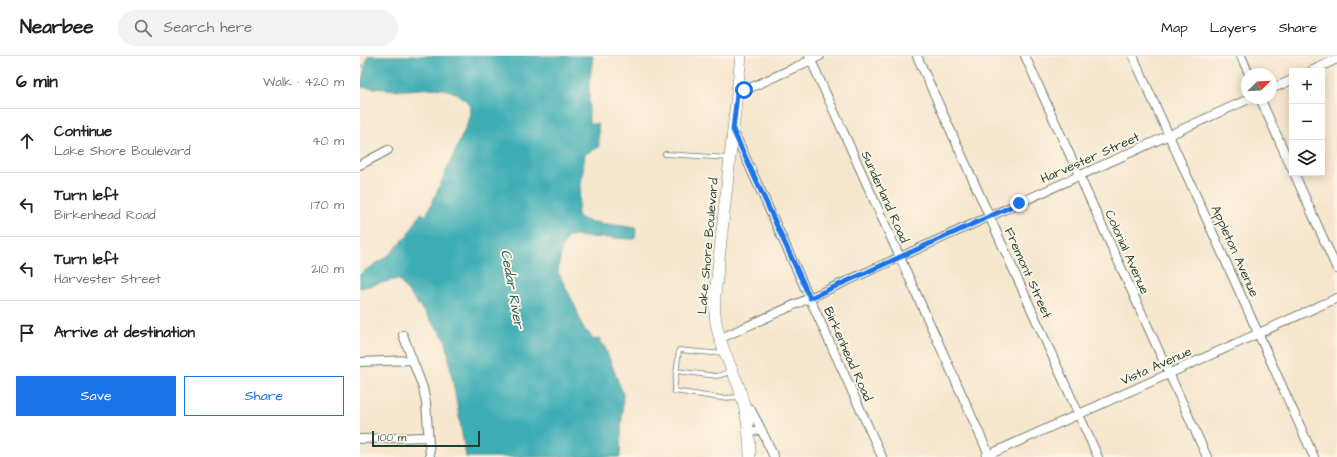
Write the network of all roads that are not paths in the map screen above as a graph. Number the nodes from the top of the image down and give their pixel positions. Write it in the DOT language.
graph roads {
  1 [pos="741,56"];
  2 [pos="820,56"];
  3 [pos="917,56"];
  4 [pos="1025,56"];
  5 [pos="1133,56"];
  6 [pos="1241,56"];
  7 [pos="810,58"];
  8 [pos="1337,59"];
  9 [pos="1246,68"];
  10 [pos="1318,68"];
  11 [pos="1289,81"];
  12 [pos="1277,86"];
  13 [pos="737,94"];
  14 [pos="1241,103"];
  15 [pos="1263,104"];
  16 [pos="733,130"];
  17 [pos="1169,136"];
  18 [pos="388,150"];
  19 [pos="665,154"];
  20 [pos="730,158"];
  21 [pos="1289,162"];
  22 [pos="360,165"];
  23 [pos="1079,176"];
  24 [pos="1295,176"];
  25 [pos="990,217"];
  26 [pos="900,258"];
  27 [pos="1337,269"];
  28 [pos="810,298"];
  29 [pos="1337,298"];
  30 [pos="1258,333"];
  31 [pos="403,335"];
  32 [pos="719,339"];
  33 [pos="724,352"];
  34 [pos="411,360"];
  35 [pos="360,362"];
  36 [pos="676,371"];
  37 [pos="732,372"];
  38 [pos="1169,373"];
  39 [pos="742,400"];
  40 [pos="1079,414"];
  41 [pos="761,429"];
  42 [pos="748,433"];
  43 [pos="428,437"];
  44 [pos="360,438"];
  45 [pos="988,456"];
  46 [pos="430,457"];
  47 [pos="750,457"];
  48 [pos="774,457"];
  49 [pos="882,457"];
  50 [pos="1098,457"];
  51 [pos="1207,457"];
  52 [pos="1314,457"];
  1 -- 13 [label="street, Lake Shore Boulevard"];
  2 -- 7 [label="street"];
  3 -- 25 [label="street, Fremont Street"];
  4 -- 23 [label="street, Colonial Avenue"];
  5 -- 17 [label="street, Appleton Avenue"];
  6 -- 9 [label="street"];
  7 -- 13 [label="street"];
  7 -- 26 [label="street, Sunderland Road"];
  8 -- 10 [label="street"];
  11 -- 12 [label="street"];
  13 -- 16 [label="street, Lake Shore Boulevard"];
  14 -- 17 [label="street, Harvester Street"];
  15 -- 21 [label="street"];
  16 -- 20 [label="street, Lake Shore Boulevard"];
  16 -- 28 [label="street, Birkenhead Road"];
  17 -- 23 [label="street, Harvester Street"];
  17 -- 30 [label="street, Appleton Avenue"];
  18 -- 22 [label="street"];
  19 -- 20 [label="lane"];
  20 -- 32 [label="street, Lake Shore Boulevard"];
  23 -- 25 [label="street, Harvester Street"];
  23 -- 38 [label="street, Colonial Avenue"];
  24 -- 27 [label="street"];
  25 -- 26 [label="street, Harvester Street"];
  25 -- 40 [label="street, Fremont Street"];
  26 -- 28 [label="street, Harvester Street"];
  26 -- 45 [label="street, Sunderland Road"];
  28 -- 32 [label="street, Harvester Street"];
  28 -- 49 [label="street, Birkenhead Road"];
  29 -- 30 [label="street, Vista Avenue"];
  30 -- 38 [label="street, Vista Avenue"];
  30 -- 52 [label="street, Appleton Avenue"];
  31 -- 34 [label="street"];
  32 -- 33 [label="street, Lake Shore Boulevard"];
  33 -- 36 [label="lane"];
  33 -- 37 [label="street, Lake Shore Boulevard"];
  34 -- 35 [label="street"];
  34 -- 43 [label="street"];
  36 -- 37 [label="lane"];
  36 -- 39 [label="lane"];
  37 -- 39 [label="street, Lake Shore Boulevard"];
  38 -- 40 [label="street, Vista Avenue"];
  38 -- 51 [label="street, Colonial Avenue"];
  39 -- 41 [label="street"];
  39 -- 42 [label="street, Lake Shore Boulevard"];
  40 -- 45 [label="street, Vista Avenue"];
  40 -- 50 [label="street, Fremont Street"];
  41 -- 42 [label="street"];
  41 -- 48 [label="street"];
  42 -- 47 [label="street, Lake Shore Boulevard"];
  43 -- 44 [label="street"];
  43 -- 46 [label="street"];
}
